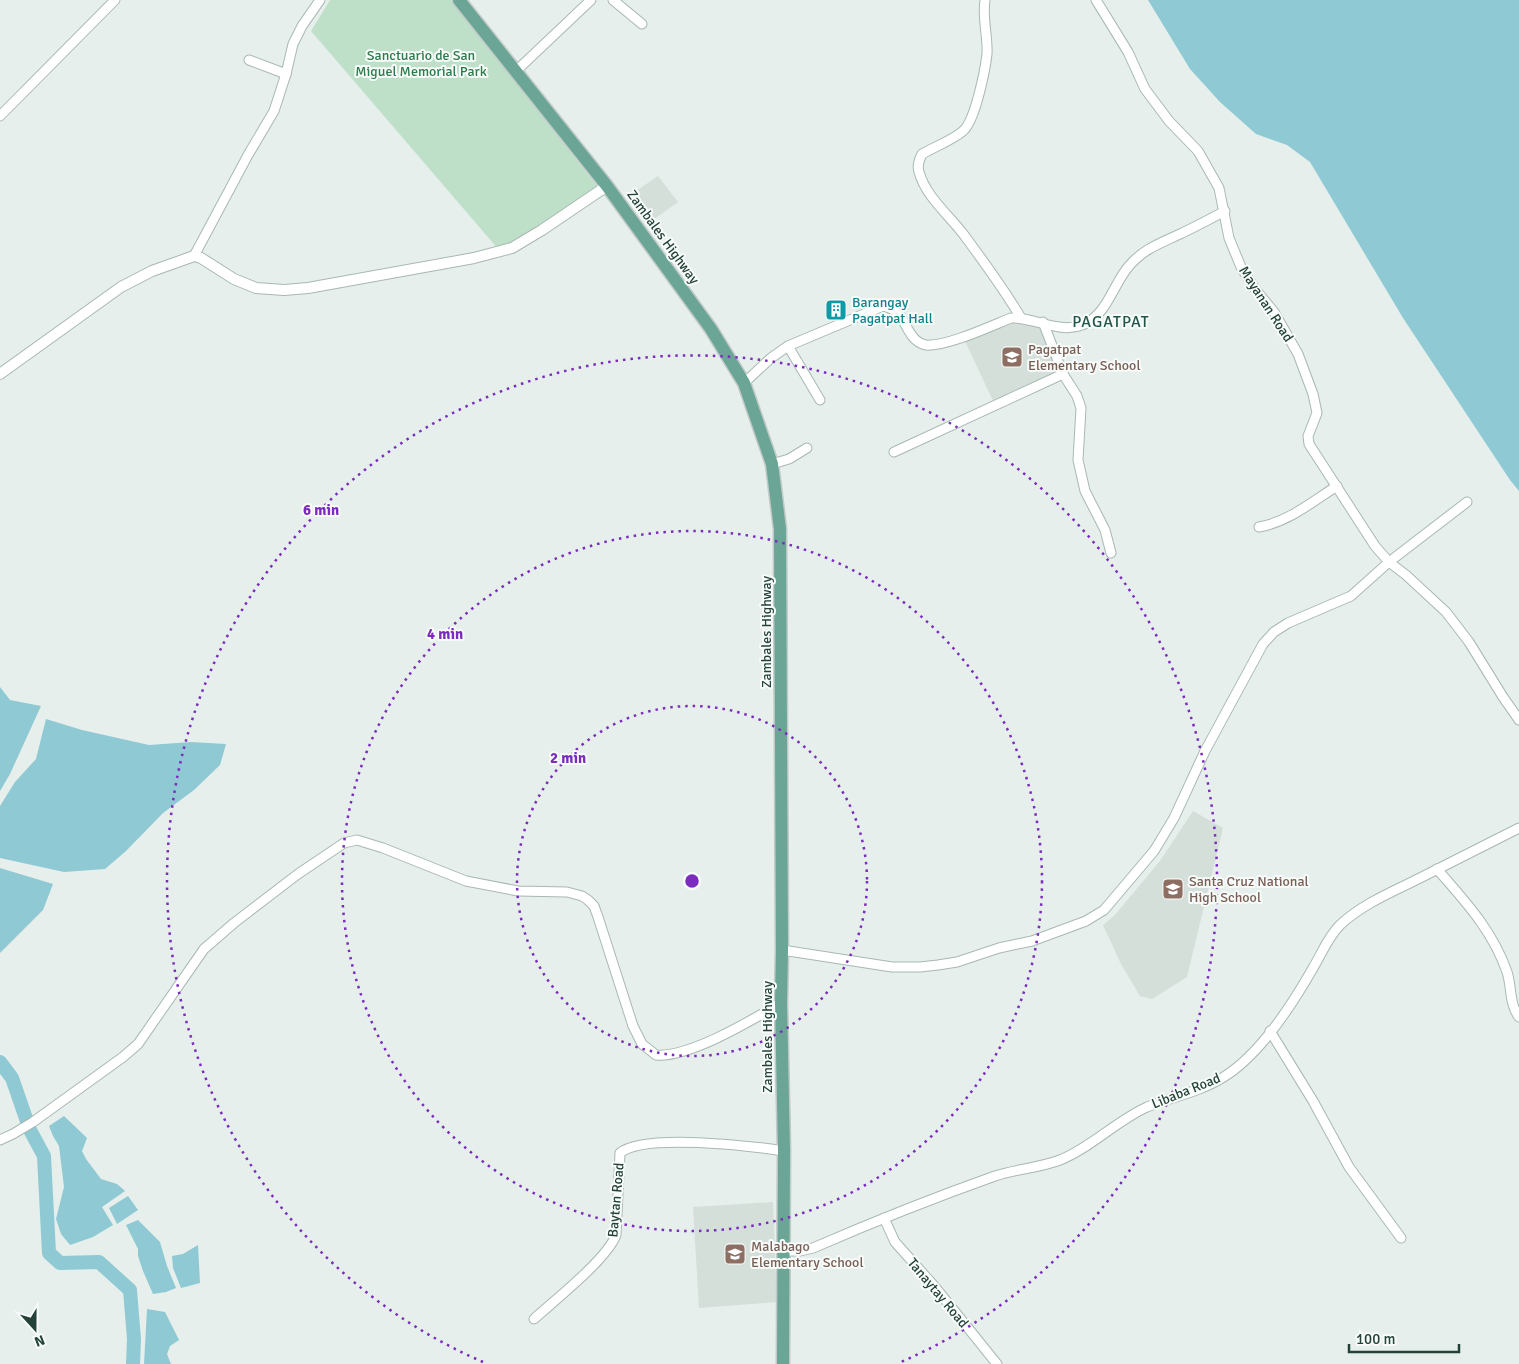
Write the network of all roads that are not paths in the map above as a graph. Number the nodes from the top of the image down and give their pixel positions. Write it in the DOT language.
graph roads {
  1 [pos="115,0"];
  2 [pos="320,0"];
  3 [pos="459,0"];
  4 [pos="591,0"];
  5 [pos="613,0"];
  6 [pos="985,0"];
  7 [pos="1096,0"];
  8 [pos="642,24"];
  9 [pos="249,60"];
  10 [pos="515,72"];
  11 [pos="286,74"];
  12 [pos="0,116"];
  13 [pos="608,186"];
  14 [pos="1225,211"];
  15 [pos="194,256"];
  16 [pos="1021,318"];
  17 [pos="1042,322"];
  18 [pos="788,346"];
  19 [pos="0,374"];
  20 [pos="1063,374"];
  21 [pos="744,383"];
  22 [pos="820,400"];
  23 [pos="807,448"];
  24 [pos="894,452"];
  25 [pos="772,464"];
  26 [pos="1337,486"];
  27 [pos="1467,502"];
  28 [pos="1259,527"];
  29 [pos="1110,553"];
  30 [pos="1389,562"];
  31 [pos="1519,720"];
  32 [pos="1519,828"];
  33 [pos="1438,869"];
  34 [pos="782,950"];
  35 [pos="781,1003"];
  36 [pos="1519,1017"];
  37 [pos="1270,1031"];
  38 [pos="0,1140"];
  39 [pos="784,1151"];
  40 [pos="884,1218"];
  41 [pos="1401,1238"];
  42 [pos="784,1251"];
  43 [pos="534,1319"];
  44 [pos="783,1364"];
  45 [pos="997,1364"];
  1 -- 12 [label="street"];
  2 -- 11 [label="street"];
  3 -- 10 [label="main road, Zambales Highway"];
  4 -- 10 [label="street"];
  5 -- 8 [label="street"];
  6 -- 16 [label="street"];
  7 -- 14 [label="street, Mayanan Road"];
  9 -- 11 [label="street"];
  10 -- 13 [label="main road, Zambales Highway"];
  11 -- 15 [label="street"];
  13 -- 15 [label="street"];
  13 -- 21 [label="main road, Zambales Highway"];
  14 -- 17 [label="street"];
  14 -- 26 [label="street, Mayanan Road"];
  15 -- 19 [label="street"];
  16 -- 17 [label="street"];
  16 -- 18 [label="street"];
  17 -- 20 [label="street"];
  18 -- 21 [label="street"];
  18 -- 22 [label="street"];
  20 -- 24 [label="street"];
  20 -- 29 [label="street"];
  21 -- 25 [label="main road, Zambales Highway"];
  23 -- 25 [label="street"];
  25 -- 34 [label="main road, Zambales Highway"];
  26 -- 28 [label="street"];
  26 -- 30 [label="street, Mayanan Road"];
  27 -- 30 [label="street"];
  30 -- 31 [label="street, Mayanan Road"];
  30 -- 34 [label="street"];
  32 -- 33 [label="street, Libaba Road"];
  33 -- 36 [label="street"];
  33 -- 37 [label="street, Libaba Road"];
  34 -- 35 [label="main road, Zambales Highway"];
  35 -- 38 [label="street"];
  35 -- 39 [label="main road, Zambales Highway"];
  37 -- 40 [label="street, Libaba Road"];
  37 -- 41 [label="street"];
  39 -- 42 [label="main road, Zambales Highway"];
  39 -- 43 [label="street, Baytan Road"];
  40 -- 42 [label="street, Libaba Road"];
  40 -- 45 [label="street, Tanaytay Road"];
  42 -- 44 [label="main road, Zambales Highway"];
}
